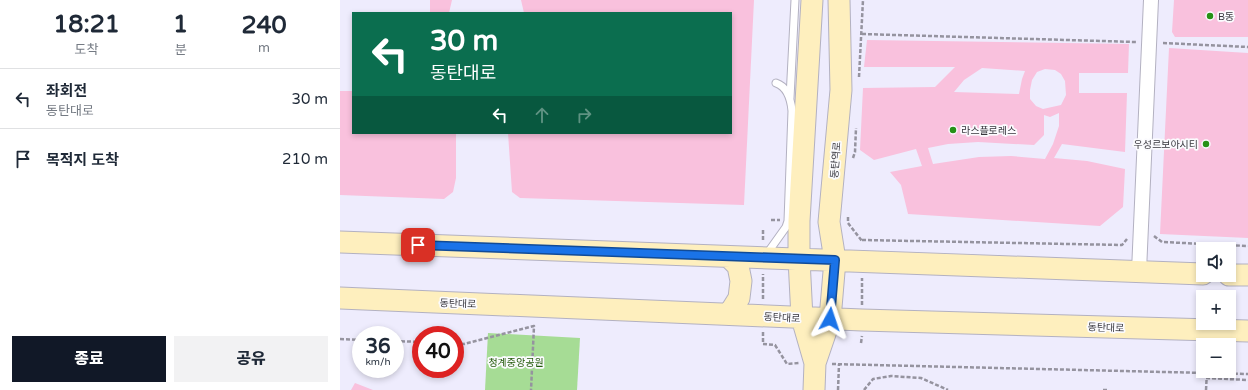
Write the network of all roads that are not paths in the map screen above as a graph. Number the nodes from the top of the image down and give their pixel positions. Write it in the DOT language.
graph roads {
  1 [pos="795,0"];
  2 [pos="812,0"];
  3 [pos="840,0"];
  4 [pos="1151,0"];
  5 [pos="776,83"];
  6 [pos="790,98"];
  7 [pos="340,242"];
  8 [pos="729,257"];
  9 [pos="764,258"];
  10 [pos="799,259"];
  11 [pos="835,260"];
  12 [pos="1139,271"];
  13 [pos="1196,274"];
  14 [pos="1236,275"];
  15 [pos="1248,275"];
  16 [pos="340,298"];
  17 [pos="729,314"];
  18 [pos="802,318"];
  19 [pos="830,319"];
  20 [pos="1248,331"];
  21 [pos="805,363"];
  22 [pos="814,390"];
  1 -- 6 [label="lane"];
  2 -- 10 [label="main road"];
  3 -- 11 [label="main road, 동탄역로"];
  4 -- 12 [label="street"];
  5 -- 6 [label="lane"];
  6 -- 9 [label="lane"];
  7 -- 8 [label="main road"];
  8 -- 9 [label="main road"];
  8 -- 17 [label="main road"];
  9 -- 10 [label="main road"];
  10 -- 11 [label="main road"];
  10 -- 18 [label="main road"];
  11 -- 12 [label="main road"];
  11 -- 19 [label="main road, 동탄역로"];
  12 -- 13 [label="main road"];
  14 -- 15 [label="main road"];
  16 -- 17 [label="main road, 동탄대로"];
  17 -- 18 [label="main road, 동탄대로"];
  18 -- 19 [label="main road, 동탄대로"];
  18 -- 21 [label="main road"];
  19 -- 20 [label="main road, 동탄대로"];
  19 -- 21 [label="main road, 동탄역로"];
  21 -- 22 [label="main road"];
}
